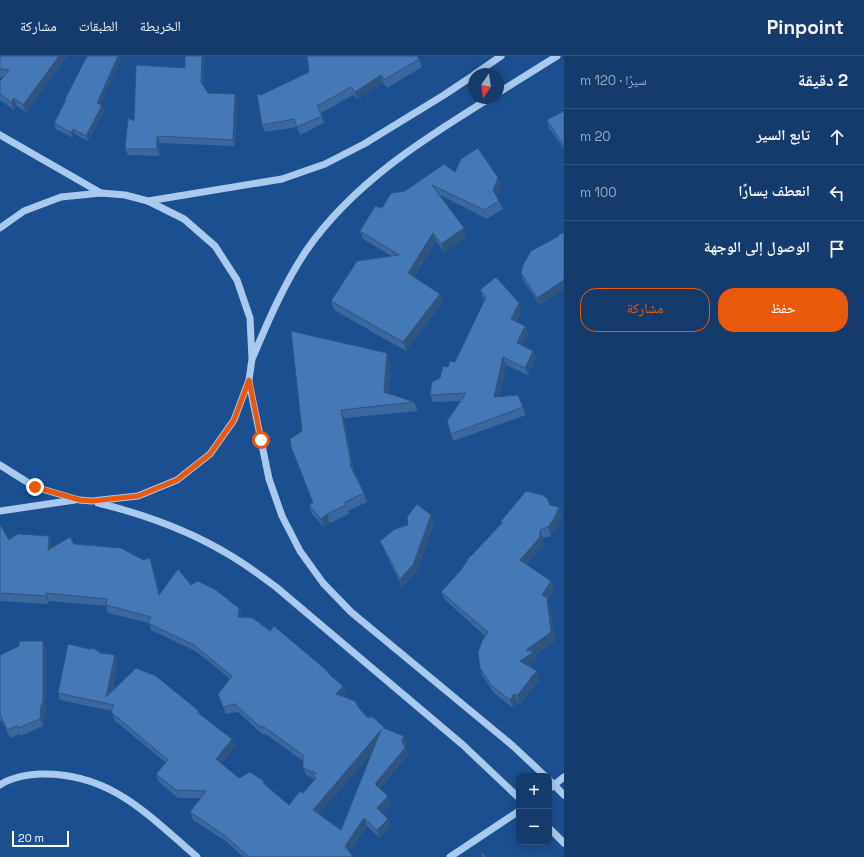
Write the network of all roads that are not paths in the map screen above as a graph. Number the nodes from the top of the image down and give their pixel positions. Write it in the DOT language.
graph roads {
  1 [pos="501,56"];
  2 [pos="557,56"];
  3 [pos="483,68"];
  4 [pos="468,78"];
  5 [pos="504,89"];
  6 [pos="481,104"];
  7 [pos="0,135"];
  8 [pos="101,193"];
  9 [pos="148,201"];
  10 [pos="0,228"];
  11 [pos="252,359"];
  12 [pos="249,380"];
  13 [pos="0,465"];
  14 [pos="80,500"];
  15 [pos="92,501"];
  16 [pos="0,511"];
  17 [pos="542,773"];
  18 [pos="564,777"];
  19 [pos="552,784"];
  20 [pos="0,785"];
  21 [pos="552,786"];
  22 [pos="564,794"];
  23 [pos="516,795"];
  24 [pos="516,813"];
  25 [pos="552,831"];
  26 [pos="564,843"];
  27 [pos="197,857"];
  28 [pos="450,857"];
  1 -- 3 [label="street"];
  2 -- 5 [label="street"];
  4 -- 9 [label="street"];
  6 -- 11 [label="street"];
  7 -- 8 [label="street"];
  8 -- 9 [label="street"];
  8 -- 10 [label="street"];
  9 -- 11 [label="street"];
  11 -- 12 [label="street"];
  12 -- 15 [label="street"];
  12 -- 17 [label="street"];
  13 -- 14 [label="street"];
  14 -- 15 [label="street"];
  14 -- 16 [label="street"];
  15 -- 23 [label="street"];
  18 -- 19 [label="street"];
  20 -- 27 [label="street"];
  21 -- 22 [label="street"];
  24 -- 28 [label="street"];
  25 -- 26 [label="street"];
}
